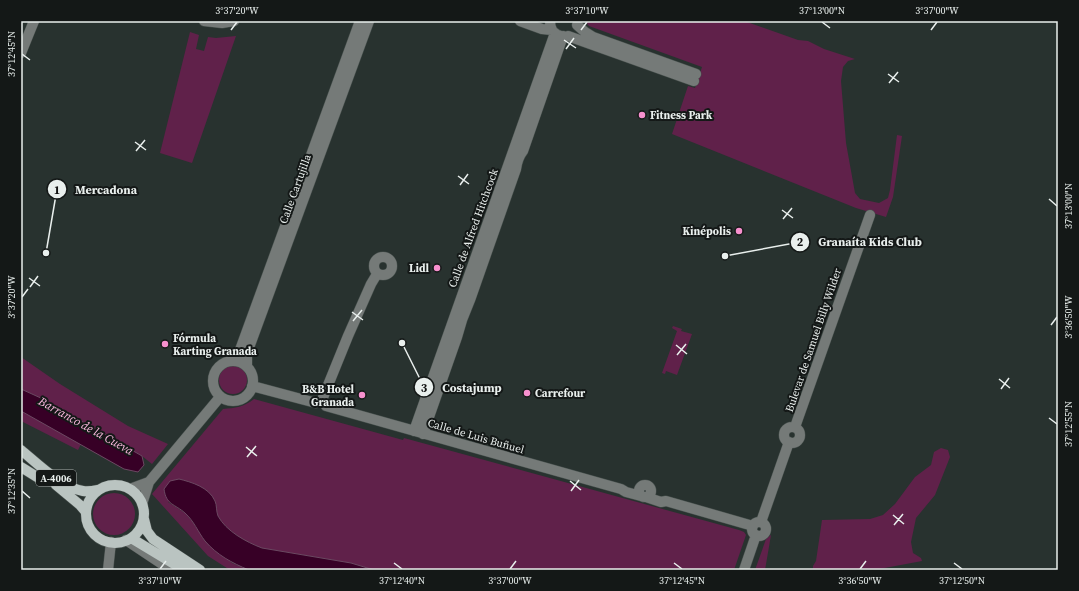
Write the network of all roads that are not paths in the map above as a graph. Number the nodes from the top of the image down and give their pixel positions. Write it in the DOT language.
graph roads {
  1 [pos="34,21"];
  2 [pos="204,21"];
  3 [pos="234,21"];
  4 [pos="360,21"];
  5 [pos="369,21"];
  6 [pos="520,21"];
  7 [pos="577,23"];
  8 [pos="557,31"];
  9 [pos="21,53"];
  10 [pos="685,74"];
  11 [pos="695,78"];
  12 [pos="870,215"];
  13 [pos="377,274"];
  14 [pos="231,361"];
  15 [pos="247,367"];
  16 [pos="252,386"];
  17 [pos="220,397"];
  18 [pos="321,403"];
  19 [pos="419,432"];
  20 [pos="21,450"];
  21 [pos="21,459"];
  22 [pos="21,467"];
  23 [pos="50,481"];
  24 [pos="149,482"];
  25 [pos="98,490"];
  26 [pos="130,490"];
  27 [pos="142,504"];
  28 [pos="86,512"];
  29 [pos="144,519"];
  30 [pos="757,528"];
  31 [pos="128,539"];
  32 [pos="111,542"];
  33 [pos="108,570"];
  34 [pos="171,570"];
  35 [pos="184,570"];
  36 [pos="200,570"];
  37 [pos="744,570"];
  1 -- 9 [label="street"];
  2 -- 3 [label="street"];
  4 -- 14 [label="street, Calle Cartujilla"];
  5 -- 15 [label="street, Calle Cartujilla"];
  6 -- 8 [label="street"];
  7 -- 8 [label="street, Calle de Alfred Hitchcock"];
  7 -- 10 [label="street"];
  8 -- 10 [label="street"];
  8 -- 19 [label="street, Calle de Alfred Hitchcock"];
  10 -- 11 [label="street"];
  12 -- 30 [label="street, Bulevar de Samuel Billy Wilder"];
  13 -- 18 [label="street"];
  14 -- 15 [label="street"];
  14 -- 17 [label="street"];
  15 -- 16 [label="street"];
  16 -- 17 [label="street"];
  16 -- 18 [label="street, Calle de Luis Buñuel"];
  17 -- 24 [label="street"];
  18 -- 19 [label="street, Calle de Luis Buñuel"];
  19 -- 30 [label="street, Calle de Luis Buñuel"];
  20 -- 25 [label="main road, A-4006"];
  21 -- 23 [label="main road, A-4006"];
  22 -- 23 [label="main road"];
  23 -- 28 [label="main road, A-4006"];
  24 -- 26 [label="street"];
  24 -- 27 [label="street"];
  25 -- 26 [label="main road, A-4006"];
  25 -- 28 [label="main road"];
  26 -- 27 [label="main road"];
  27 -- 29 [label="main road"];
  28 -- 32 [label="main road, A-4006"];
  29 -- 31 [label="main road"];
  29 -- 36 [label="main road"];
  30 -- 37 [label="street"];
  31 -- 32 [label="main road"];
  31 -- 34 [label="street"];
  31 -- 35 [label="main road"];
  32 -- 33 [label="street"];
}
